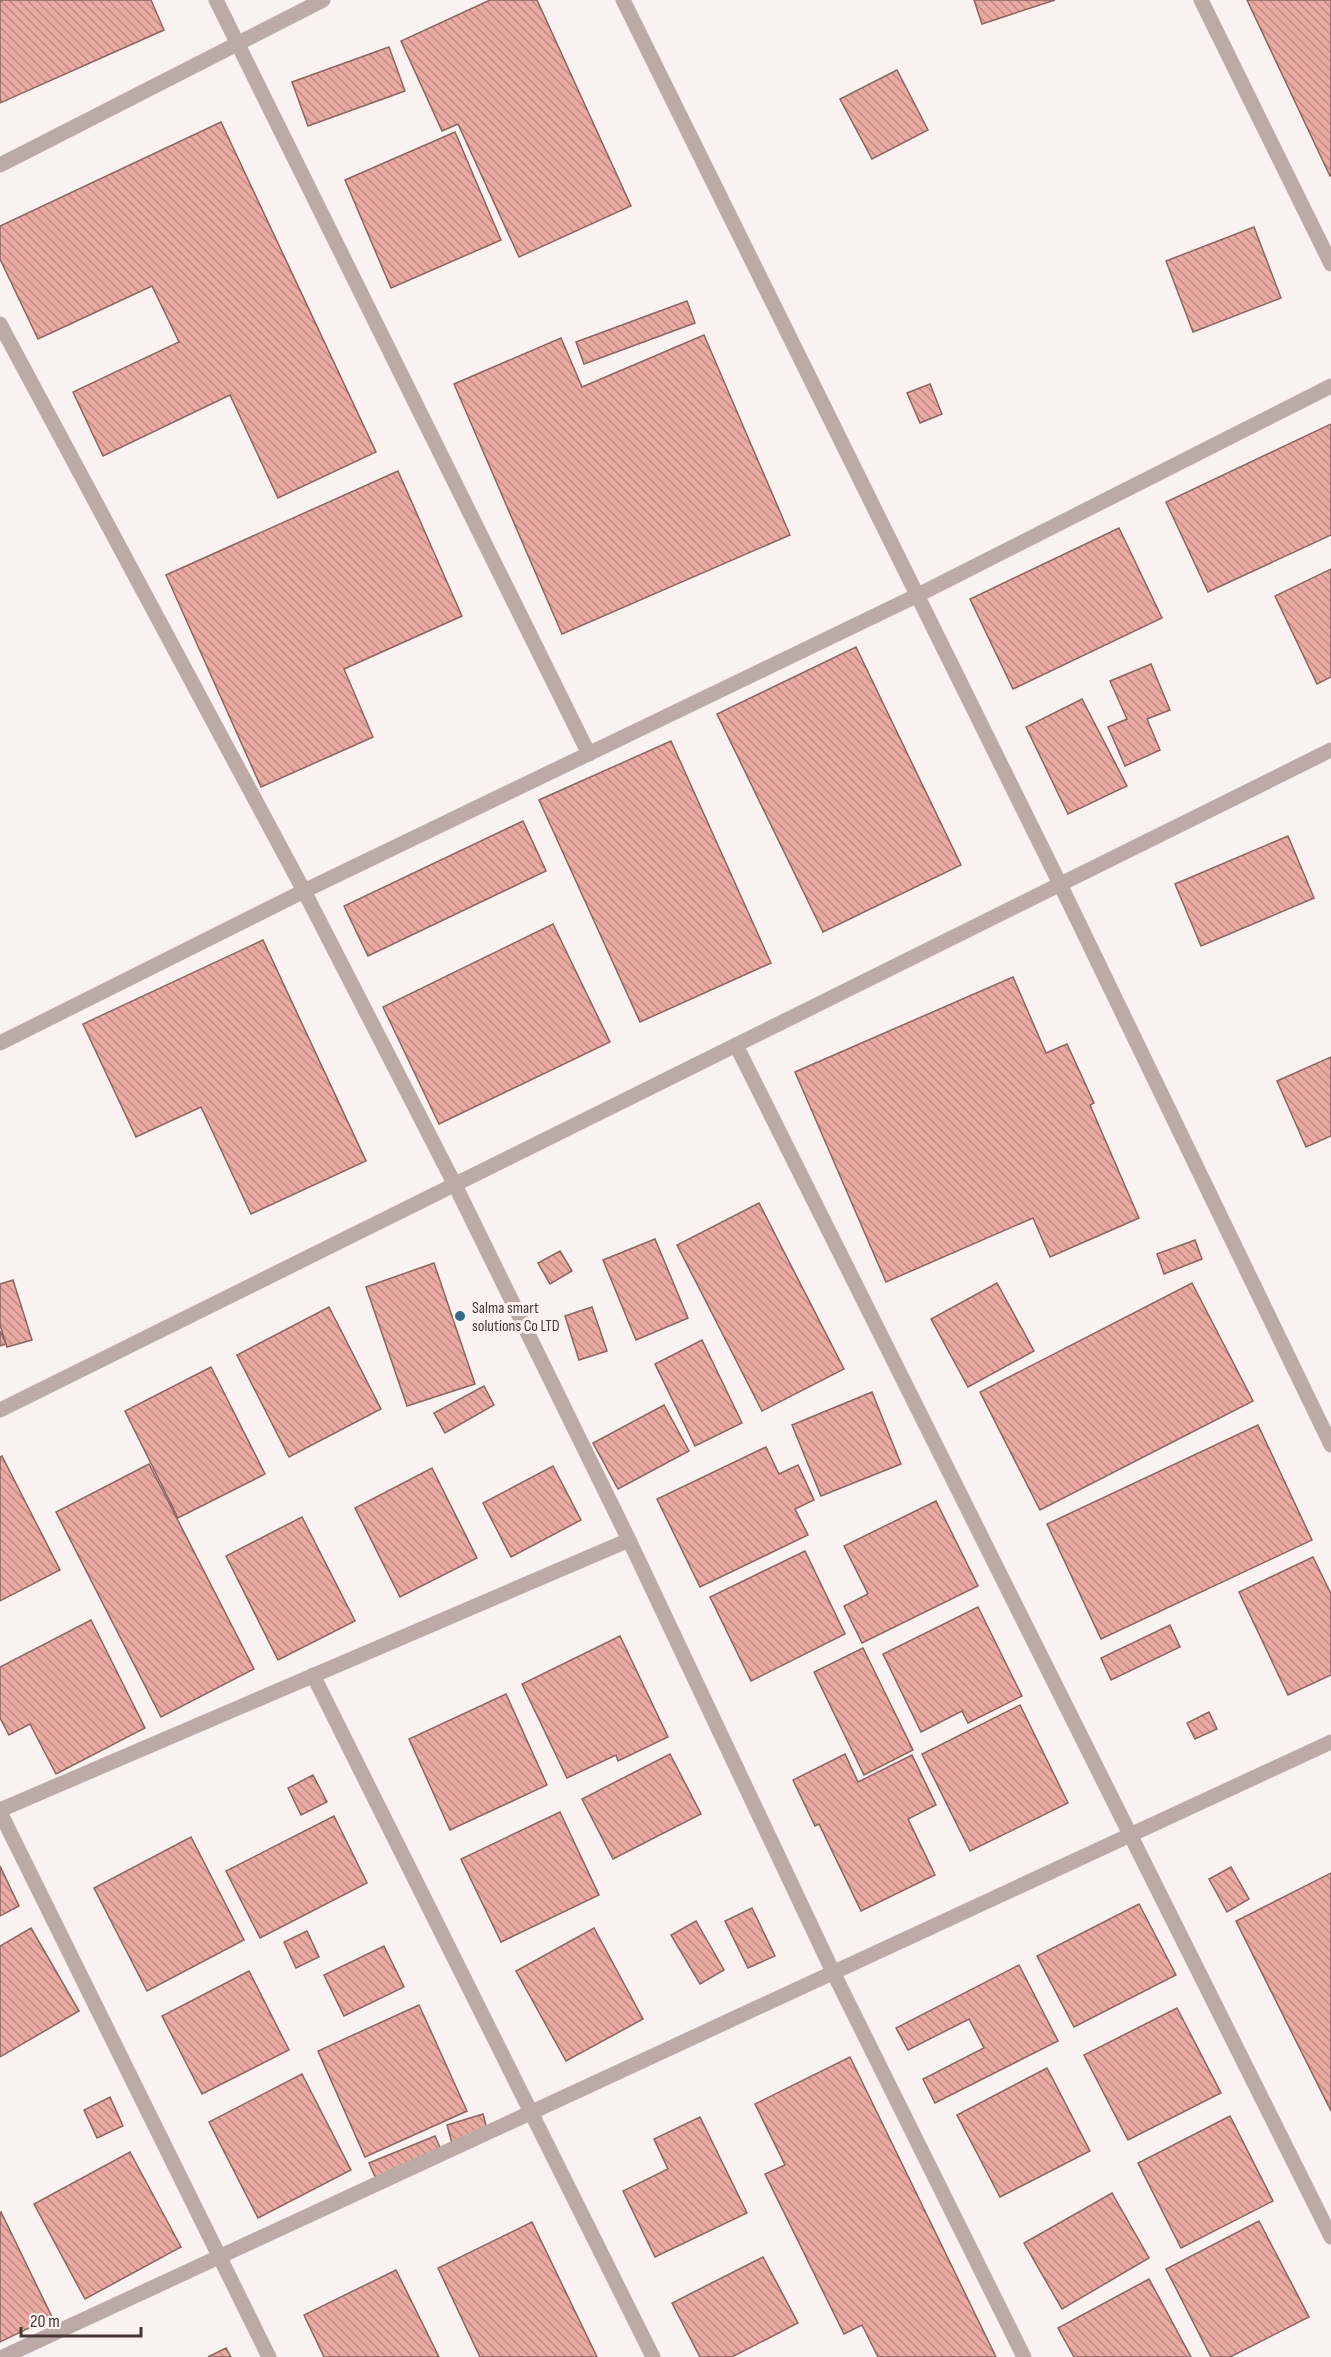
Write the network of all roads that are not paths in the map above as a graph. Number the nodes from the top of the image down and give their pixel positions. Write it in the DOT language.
graph roads {
  1 [pos="216,0"];
  2 [pos="323,0"];
  3 [pos="623,0"];
  4 [pos="1201,0"];
  5 [pos="237,44"];
  6 [pos="0,165"];
  7 [pos="1331,264"];
  8 [pos="0,324"];
  9 [pos="1331,386"];
  10 [pos="918,595"];
  11 [pos="1331,750"];
  12 [pos="589,754"];
  13 [pos="1060,884"];
  14 [pos="304,891"];
  15 [pos="0,1043"];
  16 [pos="736,1045"];
  17 [pos="455,1185"];
  18 [pos="0,1410"];
  19 [pos="1331,1445"];
  20 [pos="629,1539"];
  21 [pos="313,1675"];
  22 [pos="1331,1742"];
  23 [pos="0,1811"];
  24 [pos="1129,1836"];
  25 [pos="833,1972"];
  26 [pos="531,2113"];
  27 [pos="1331,2237"];
  28 [pos="220,2257"];
  29 [pos="3,2357"];
  30 [pos="270,2357"];
  31 [pos="653,2357"];
  32 [pos="1024,2357"];
  1 -- 5 [label="street"];
  2 -- 5 [label="street"];
  3 -- 10 [label="street"];
  4 -- 7 [label="street"];
  5 -- 6 [label="street"];
  5 -- 12 [label="street"];
  8 -- 14 [label="street"];
  9 -- 10 [label="street"];
  10 -- 12 [label="street"];
  10 -- 13 [label="street"];
  11 -- 13 [label="street"];
  12 -- 14 [label="street"];
  13 -- 16 [label="street"];
  13 -- 19 [label="street"];
  14 -- 15 [label="street"];
  14 -- 17 [label="street"];
  16 -- 17 [label="street"];
  16 -- 24 [label="street"];
  17 -- 18 [label="street"];
  17 -- 20 [label="street"];
  20 -- 21 [label="street"];
  20 -- 25 [label="street"];
  21 -- 23 [label="street"];
  21 -- 26 [label="street"];
  22 -- 24 [label="street"];
  23 -- 28 [label="street"];
  24 -- 25 [label="street"];
  24 -- 27 [label="street"];
  25 -- 26 [label="street"];
  25 -- 32 [label="street"];
  26 -- 28 [label="street"];
  26 -- 31 [label="street"];
  28 -- 29 [label="street"];
  28 -- 30 [label="street"];
}
